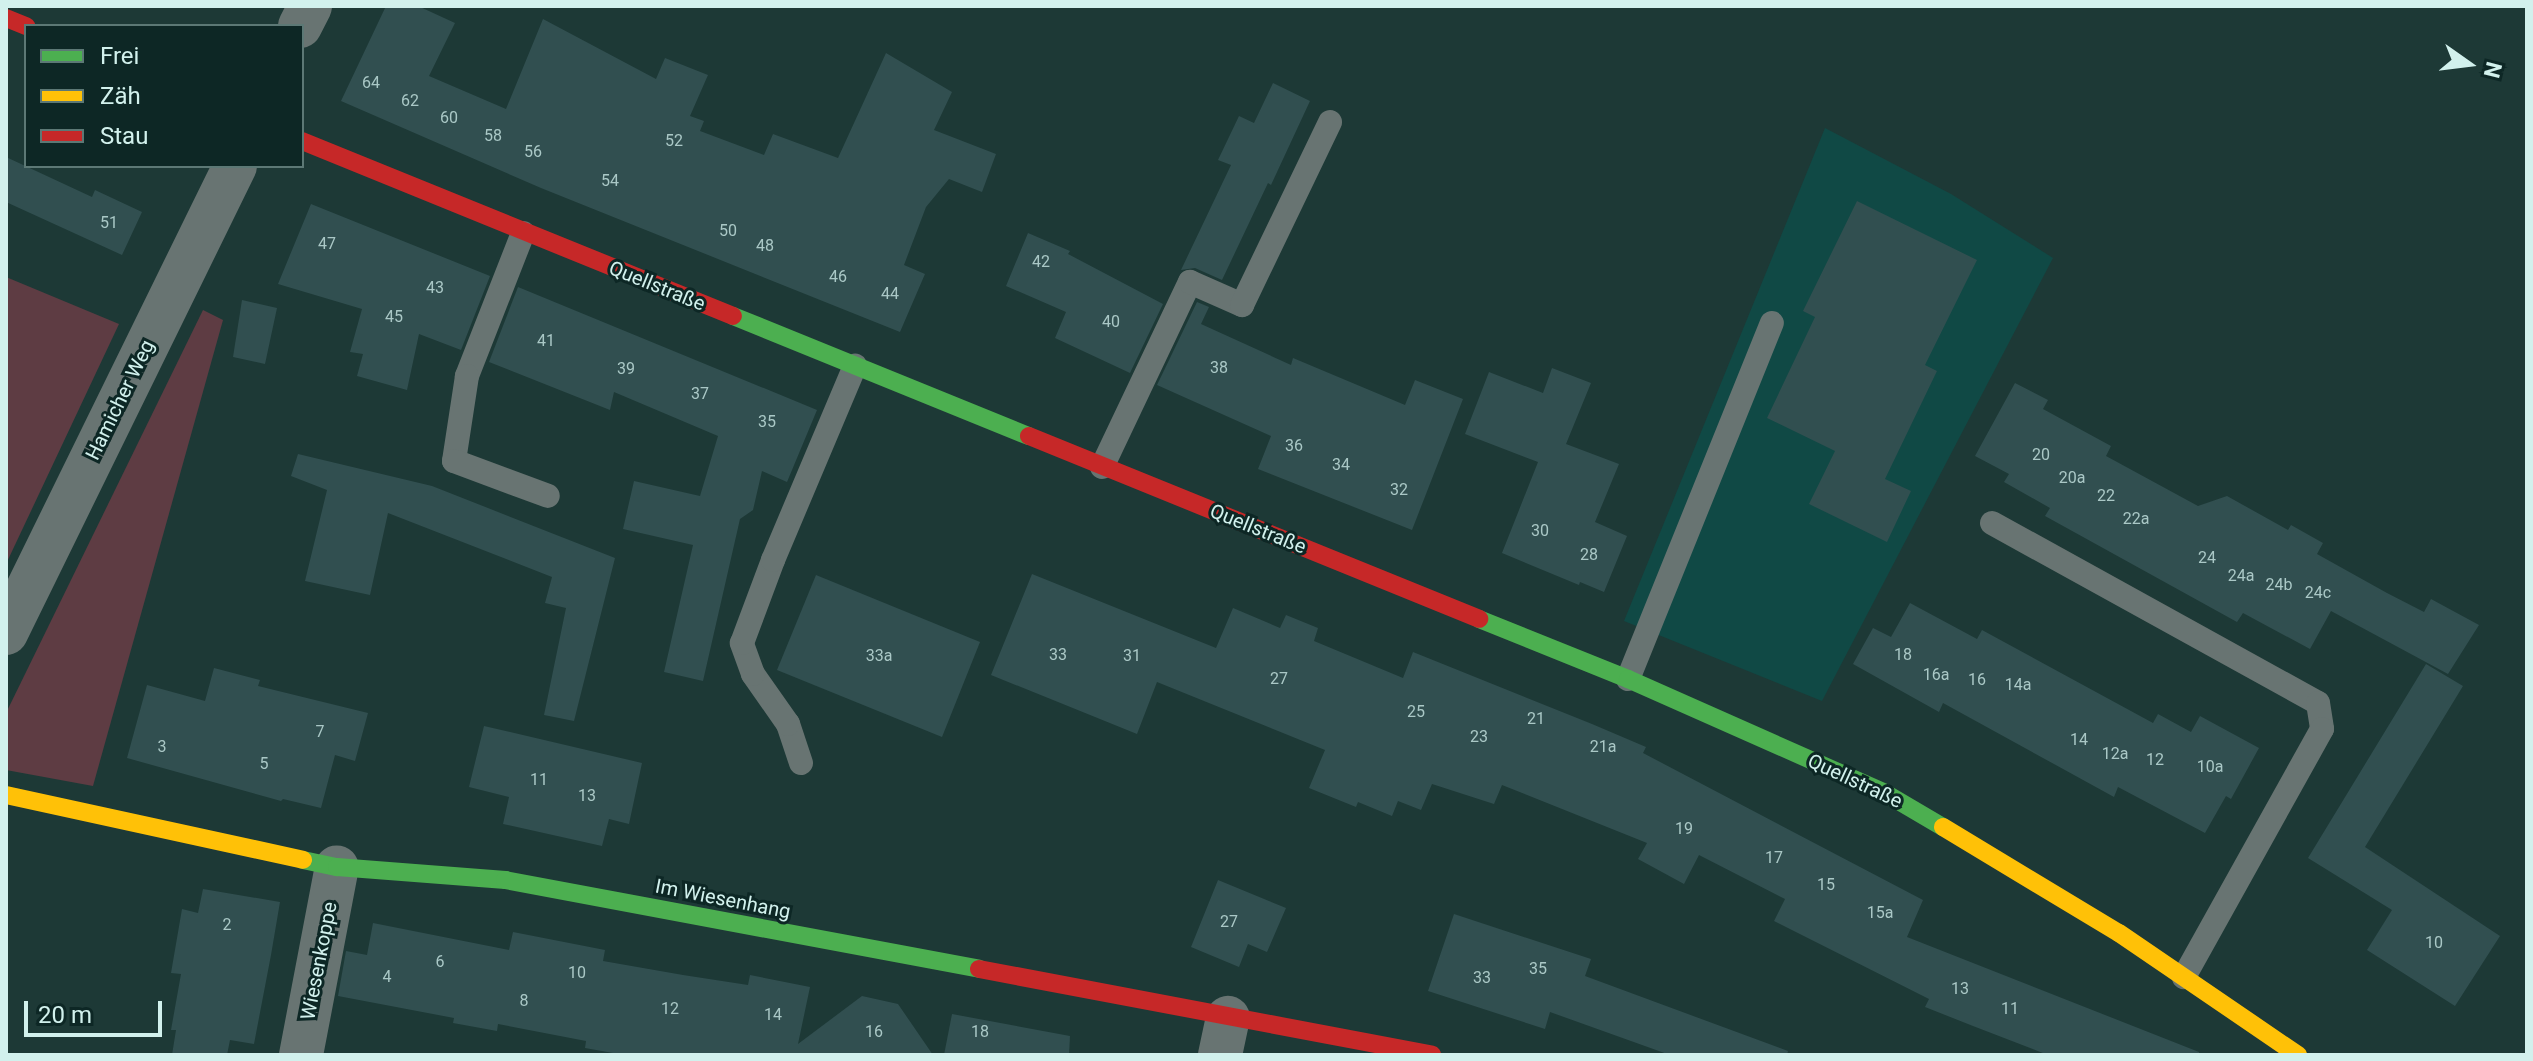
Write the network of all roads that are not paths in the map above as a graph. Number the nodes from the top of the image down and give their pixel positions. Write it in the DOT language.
graph roads {
  1 [pos="310,6"];
  2 [pos="301,24"];
  3 [pos="1330,122"];
  4 [pos="304,142"];
  5 [pos="234,168"];
  6 [pos="523,233"];
  7 [pos="1772,323"];
  8 [pos="855,366"];
  9 [pos="1102,467"];
  10 [pos="548,496"];
  11 [pos="1992,523"];
  12 [pos="6,633"];
  13 [pos="1628,679"];
  14 [pos="801,763"];
  15 [pos="6,795"];
  16 [pos="337,867"];
  17 [pos="2184,977"];
  18 [pos="1224,1036"];
  19 [pos="301,1055"];
  20 [pos="1432,1055"];
  21 [pos="2298,1055"];
  1 -- 2 [label="street"];
  3 -- 9 [label="lane"];
  4 -- 6 [label="main road, Quellstraße"];
  5 -- 12 [label="street, Hamicher Weg"];
  6 -- 8 [label="main road, Quellstraße"];
  6 -- 10 [label="lane"];
  7 -- 13 [label="lane"];
  8 -- 9 [label="main road, Quellstraße"];
  8 -- 14 [label="lane"];
  9 -- 13 [label="main road, Quellstraße"];
  11 -- 17 [label="lane"];
  13 -- 17 [label="main road, Quellstraße"];
  15 -- 16 [label="main road, Im Wiesenhang"];
  16 -- 18 [label="main road, Im Wiesenhang"];
  16 -- 19 [label="street, Wiesenkoppe"];
  17 -- 21 [label="main road, Quellstraße"];
  18 -- 20 [label="main road, Im Wiesenhang"];
}
